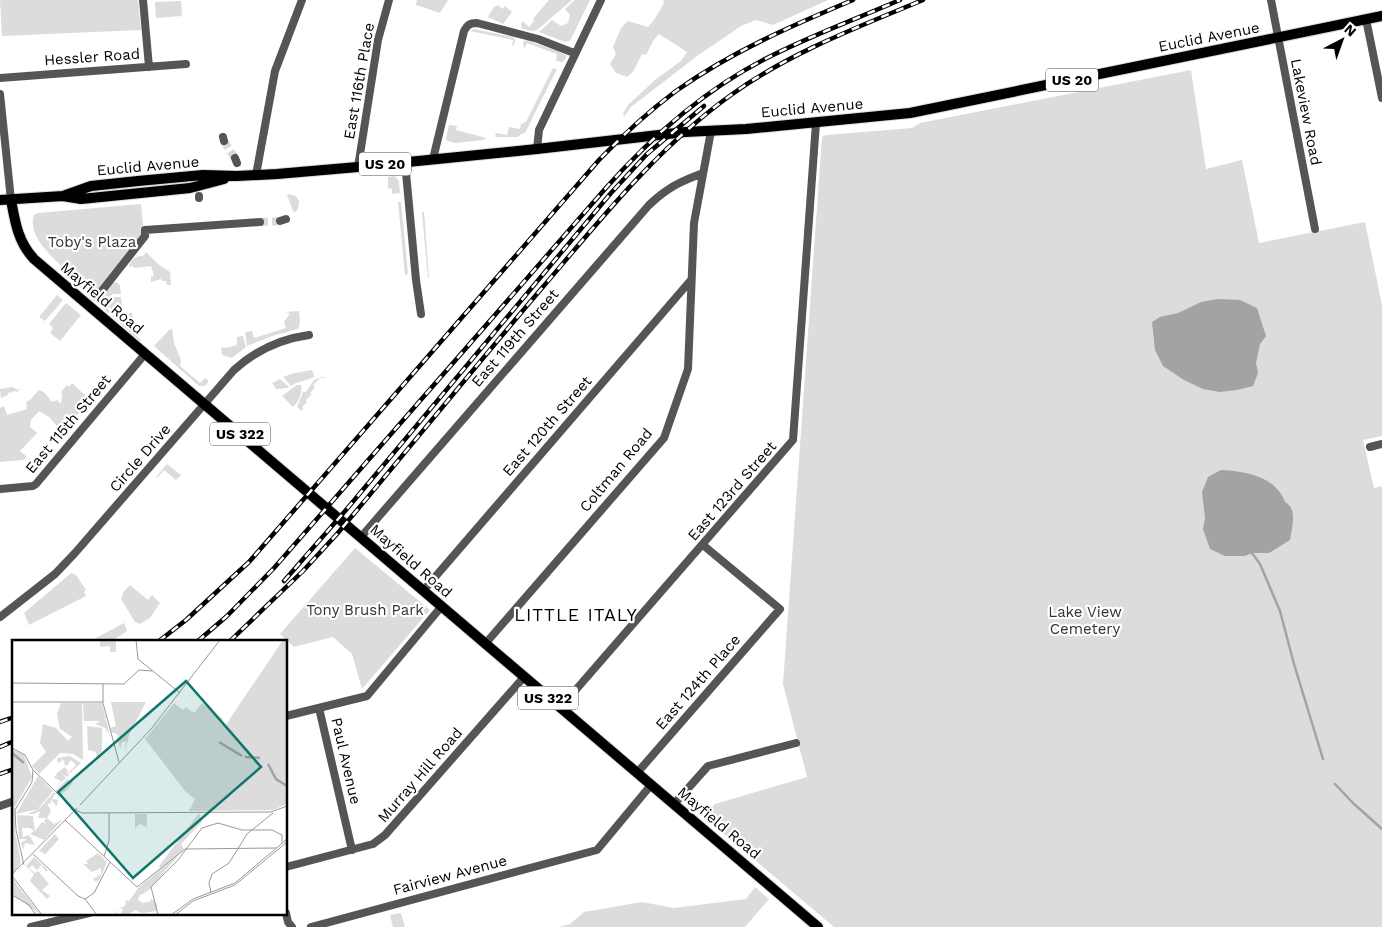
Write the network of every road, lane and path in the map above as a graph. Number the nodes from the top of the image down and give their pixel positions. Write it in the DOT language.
graph roads {
  1 [pos="143,0"];
  2 [pos="302,0"];
  3 [pos="389,0"];
  4 [pos="601,0"];
  5 [pos="1271,0"];
  6 [pos="1382,16"];
  7 [pos="1366,19"];
  8 [pos="1278,39"];
  9 [pos="574,53"];
  10 [pos="186,64"];
  11 [pos="149,67"];
  12 [pos="0,78"];
  13 [pos="0,94"];
  14 [pos="1382,98"];
  15 [pos="816,123"];
  16 [pos="712,131"];
  17 [pos="537,149"];
  18 [pos="433,159"];
  19 [pos="405,162"];
  20 [pos="358,167"];
  21 [pos="703,173"];
  22 [pos="256,175"];
  23 [pos="0,200"];
  24 [pos="11,200"];
  25 [pos="260,222"];
  26 [pos="1315,229"];
  27 [pos="691,280"];
  28 [pos="97,297"];
  29 [pos="421,314"];
  30 [pos="309,335"];
  31 [pos="145,354"];
  32 [pos="204,404"];
  33 [pos="1382,444"];
  34 [pos="1370,447"];
  35 [pos="0,489"];
  36 [pos="361,537"];
  37 [pos="703,545"];
  38 [pos="423,591"];
  39 [pos="441,606"];
  40 [pos="0,617"];
  41 [pos="485,644"];
  42 [pos="524,677"];
  43 [pos="319,708"];
  44 [pos="560,708"];
  45 [pos="288,716"];
  46 [pos="796,743"];
  47 [pos="637,774"];
  48 [pos="651,785"];
  49 [pos="12,802"];
  50 [pos="674,804"];
  51 [pos="0,806"];
  52 [pos="352,850"];
  53 [pos="288,866"];
  54 [pos="85,914"];
  55 [pos="286,914"];
  56 [pos="30,927"];
  57 [pos="292,927"];
  58 [pos="311,927"];
  59 [pos="818,927"];
  1 -- 11 [label="street"];
  2 -- 22 [label="street"];
  3 -- 20 [label="street, East 116th Place"];
  4 -- 9 [label="street"];
  5 -- 8 [label="street, Lakeview Road"];
  6 -- 7 [label="main road, Euclid Avenue / US 20"];
  7 -- 8 [label="main road, Euclid Avenue / US 20"];
  7 -- 14 [label="street"];
  8 -- 15 [label="main road, Euclid Avenue / US 20"];
  8 -- 26 [label="street, Lakeview Road"];
  9 -- 17 [label="street"];
  9 -- 18 [label="street"];
  10 -- 11 [label="street, Hessler Road"];
  11 -- 12 [label="street, Hessler Road"];
  13 -- 24 [label="street"];
  15 -- 16 [label="main road, Euclid Avenue / US 20"];
  15 -- 37 [label="street, East 123rd Street"];
  16 -- 17 [label="main road, Euclid Avenue / US 20"];
  16 -- 21 [label="street, Coltman Road"];
  17 -- 18 [label="main road, Euclid Avenue / US 20"];
  18 -- 19 [label="main road, Euclid Avenue / US 20"];
  19 -- 20 [label="main road, Euclid Avenue / US 20"];
  19 -- 29 [label="street"];
  20 -- 22 [label="main road, Euclid Avenue / US 20"];
  21 -- 27 [label="street, Coltman Road"];
  21 -- 36 [label="street, East 119th Street"];
  22 -- 24 [label="main road, Euclid Avenue / US 20"];
  23 -- 24 [label="main road, Euclid Avenue / US 20"];
  24 -- 31 [label="main road, Mayfield Road / US 322"];
  25 -- 28 [label="street"];
  27 -- 38 [label="street, East 120th Street"];
  27 -- 41 [label="street, Coltman Road"];
  30 -- 32 [label="street, Circle Drive"];
  31 -- 32 [label="main road, Mayfield Road / US 322"];
  31 -- 35 [label="street, East 115th Street"];
  32 -- 36 [label="main road, Mayfield Road / US 322"];
  32 -- 40 [label="street, Circle Drive"];
  33 -- 34 [label="street"];
  36 -- 38 [label="main road, Mayfield Road / US 322"];
  37 -- 44 [label="street, East 123rd Street"];
  37 -- 47 [label="street, East 124th Place"];
  38 -- 39 [label="main road, Mayfield Road / US 322"];
  39 -- 41 [label="main road, Mayfield Road / US 322"];
  39 -- 43 [label="street"];
  41 -- 42 [label="main road, Mayfield Road / US 322"];
  42 -- 44 [label="main road, Mayfield Road / US 322"];
  42 -- 52 [label="street, Murray Hill Road"];
  43 -- 45 [label="street"];
  43 -- 52 [label="street, Paul Avenue"];
  44 -- 47 [label="main road, Mayfield Road / US 322"];
  46 -- 50 [label="street"];
  47 -- 48 [label="main road, Mayfield Road / US 322"];
  48 -- 50 [label="main road, Mayfield Road / US 322"];
  48 -- 58 [label="street, Fairview Avenue"];
  49 -- 51 [label="street"];
  50 -- 59 [label="main road, Mayfield Road / US 322"];
  52 -- 53 [label="street, Murray Hill Road"];
  54 -- 56 [label="street"];
  55 -- 57 [label="street"];
}
